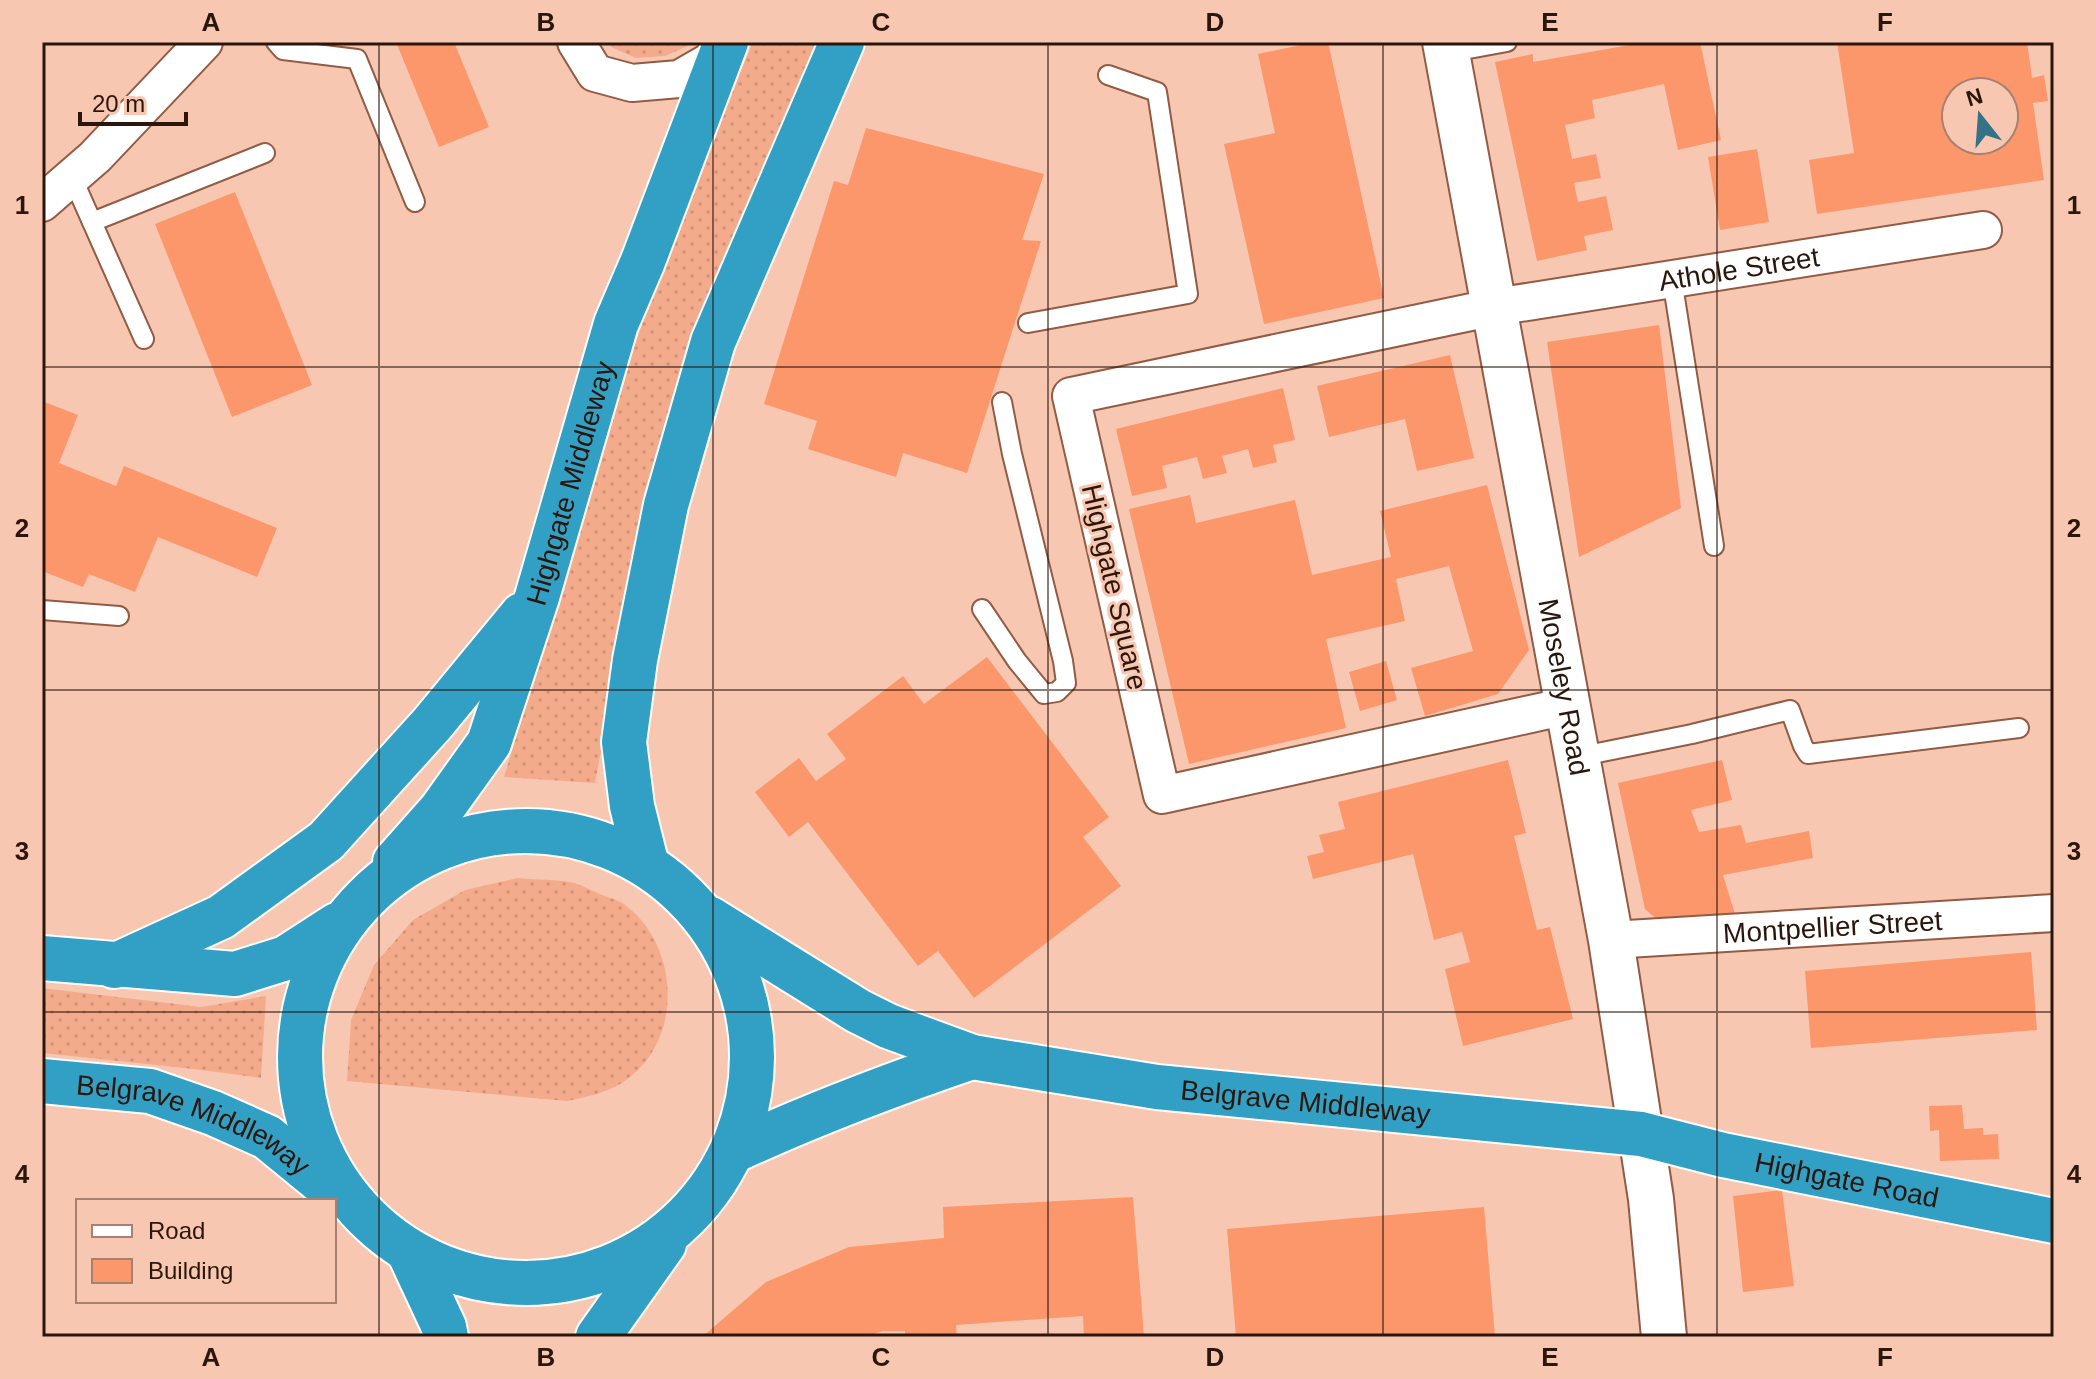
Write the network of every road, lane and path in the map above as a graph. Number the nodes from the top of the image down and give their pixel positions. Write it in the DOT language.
graph roads {
  1 [pos="204,42"];
  2 [pos="276,42"];
  3 [pos="576,42"];
  4 [pos="1507,42"];
  5 [pos="844,48"];
  6 [pos="1446,48"];
  7 [pos="722,49"];
  8 [pos="1108,75"];
  9 [pos="265,153"];
  10 [pos="72,177"];
  11 [pos="415,202"];
  12 [pos="42,203"];
  13 [pos="92,222"];
  14 [pos="1983,230"];
  15 [pos="1672,279"];
  16 [pos="1495,307"];
  17 [pos="1028,323"];
  18 [pos="144,339"];
  19 [pos="1002,402"];
  20 [pos="1714,546"];
  21 [pos="537,597"];
  22 [pos="982,609"];
  23 [pos="42,610"];
  24 [pos="119,616"];
  25 [pos="1567,706"];
  26 [pos="2019,728"];
  27 [pos="1577,757"];
  28 [pos="646,862"];
  29 [pos="354,908"];
  30 [pos="2054,913"];
  31 [pos="706,916"];
  32 [pos="1611,940"];
  33 [pos="42,958"];
  34 [pos="114,966"];
  35 [pos="972,1057"];
  36 [pos="42,1081"];
  37 [pos="1641,1134"];
  38 [pos="733,1151"];
  39 [pos="2054,1221"];
  40 [pos="371,1224"];
  41 [pos="675,1229"];
  42 [pos="409,1252"];
  43 [pos="446,1337"];
  44 [pos="598,1337"];
  45 [pos="1664,1337"];
  1 -- 10 [label="street"];
  2 -- 11 [label="lane"];
  3 -- 7 [label="street"];
  4 -- 6 [label="lane"];
  5 -- 28 [label="highway"];
  6 -- 16 [label="street, Moseley Road"];
  7 -- 21 [label="highway, Highgate Middleway"];
  8 -- 17 [label="lane"];
  9 -- 13 [label="lane"];
  10 -- 12 [label="street"];
  10 -- 13 [label="lane"];
  13 -- 18 [label="lane"];
  14 -- 15 [label="street, Athole Street"];
  15 -- 16 [label="street, Athole Street"];
  15 -- 20 [label="lane"];
  16 -- 25 [label="street, Moseley Road"];
  16 -- 25 [label="street, Highgate Square"];
  19 -- 22 [label="lane"];
  21 -- 29 [label="highway, Highgate Middleway"];
  21 -- 34 [label="highway"];
  23 -- 24 [label="lane"];
  25 -- 27 [label="street, Moseley Road"];
  26 -- 27 [label="lane"];
  27 -- 32 [label="street, Moseley Road"];
  28 -- 29 [label="highway"];
  28 -- 31 [label="highway"];
  29 -- 34 [label="highway"];
  29 -- 40 [label="highway"];
  30 -- 32 [label="street, Montpellier Street"];
  31 -- 35 [label="highway, Belgrave Middleway"];
  31 -- 38 [label="highway"];
  32 -- 37 [label="street, Moseley Road"];
  33 -- 34 [label="highway"];
  35 -- 37 [label="highway, Belgrave Middleway"];
  35 -- 38 [label="highway, Belgrave Middleway"];
  36 -- 40 [label="highway, Belgrave Middleway"];
  37 -- 39 [label="highway, Highgate Road"];
  37 -- 45 [label="street, Moseley Road"];
  38 -- 41 [label="highway"];
  40 -- 42 [label="highway"];
  41 -- 42 [label="highway"];
  41 -- 44 [label="highway"];
  42 -- 43 [label="highway"];
}
